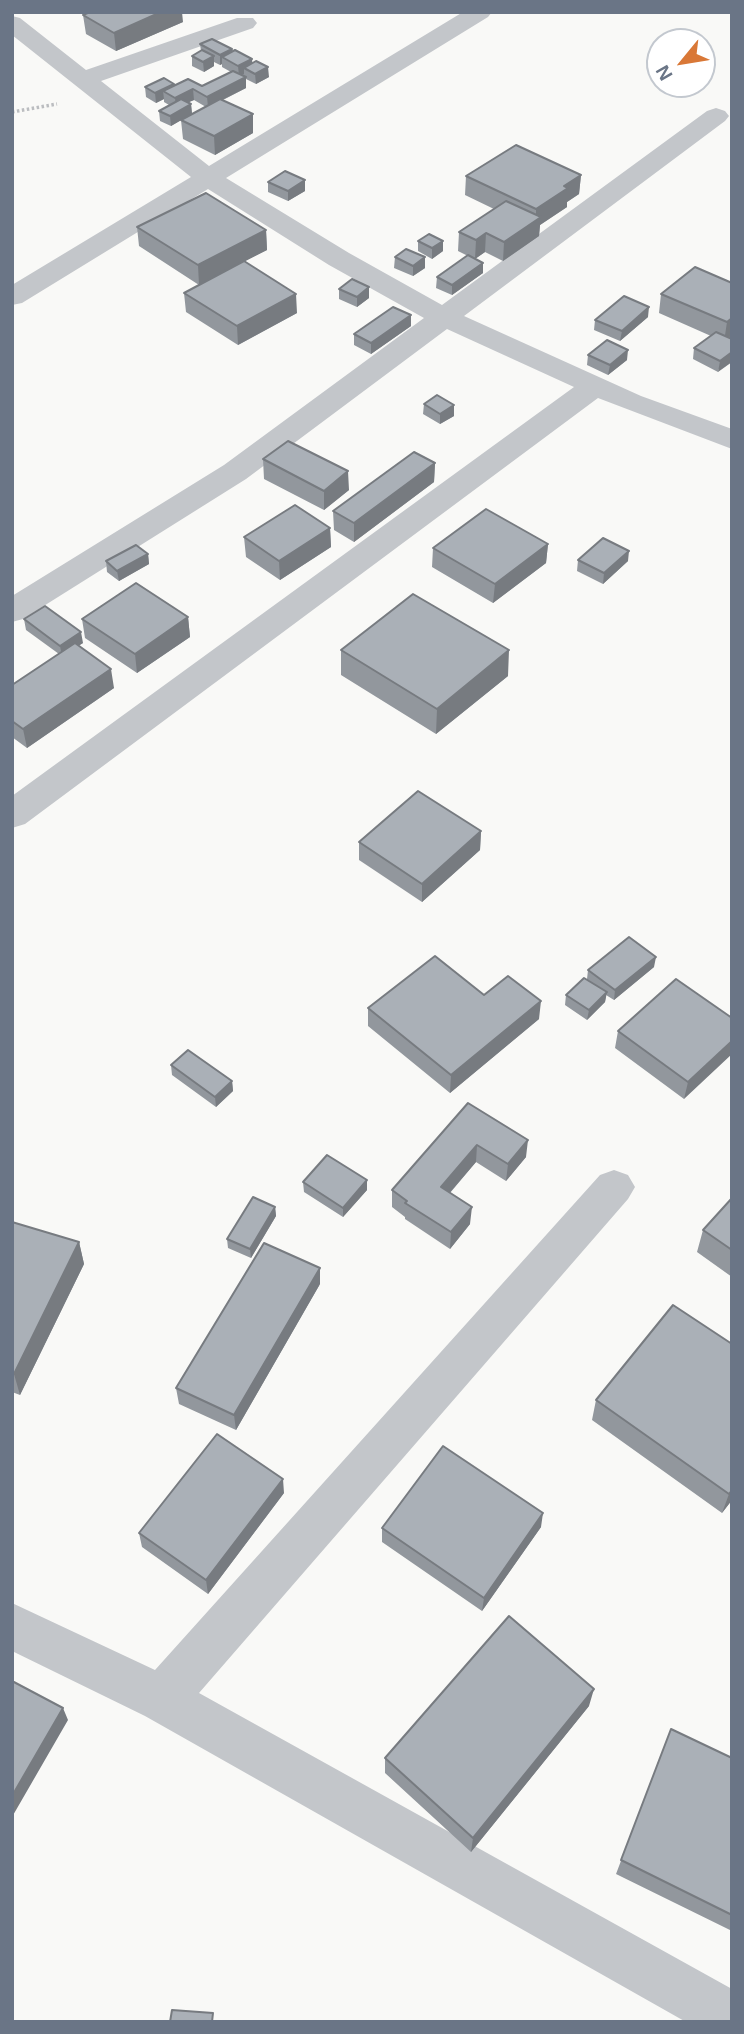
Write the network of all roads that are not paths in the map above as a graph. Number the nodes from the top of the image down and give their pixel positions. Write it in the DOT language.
graph roads {
  1 [pos="480,12"];
  2 [pos="12,23"];
  3 [pos="245,23"];
  4 [pos="83,79"];
  5 [pos="716,116"];
  6 [pos="208,178"];
  7 [pos="12,297"];
  8 [pos="446,317"];
  9 [pos="595,386"];
  10 [pos="732,440"];
  11 [pos="12,611"];
  12 [pos="14,809"];
  13 [pos="614,1187"];
  14 [pos="12,1626"];
  15 [pos="162,1699"];
  16 [pos="732,2018"];
  1 -- 6 [label="street"];
  2 -- 4 [label="street"];
  3 -- 4 [label="street"];
  4 -- 6 [label="street"];
  5 -- 8 [label="street"];
  6 -- 7 [label="street"];
  6 -- 8 [label="street"];
  8 -- 9 [label="street"];
  8 -- 11 [label="street"];
  9 -- 10 [label="street"];
  9 -- 12 [label="street"];
  13 -- 15 [label="street"];
  14 -- 15 [label="street"];
  15 -- 16 [label="street"];
}
